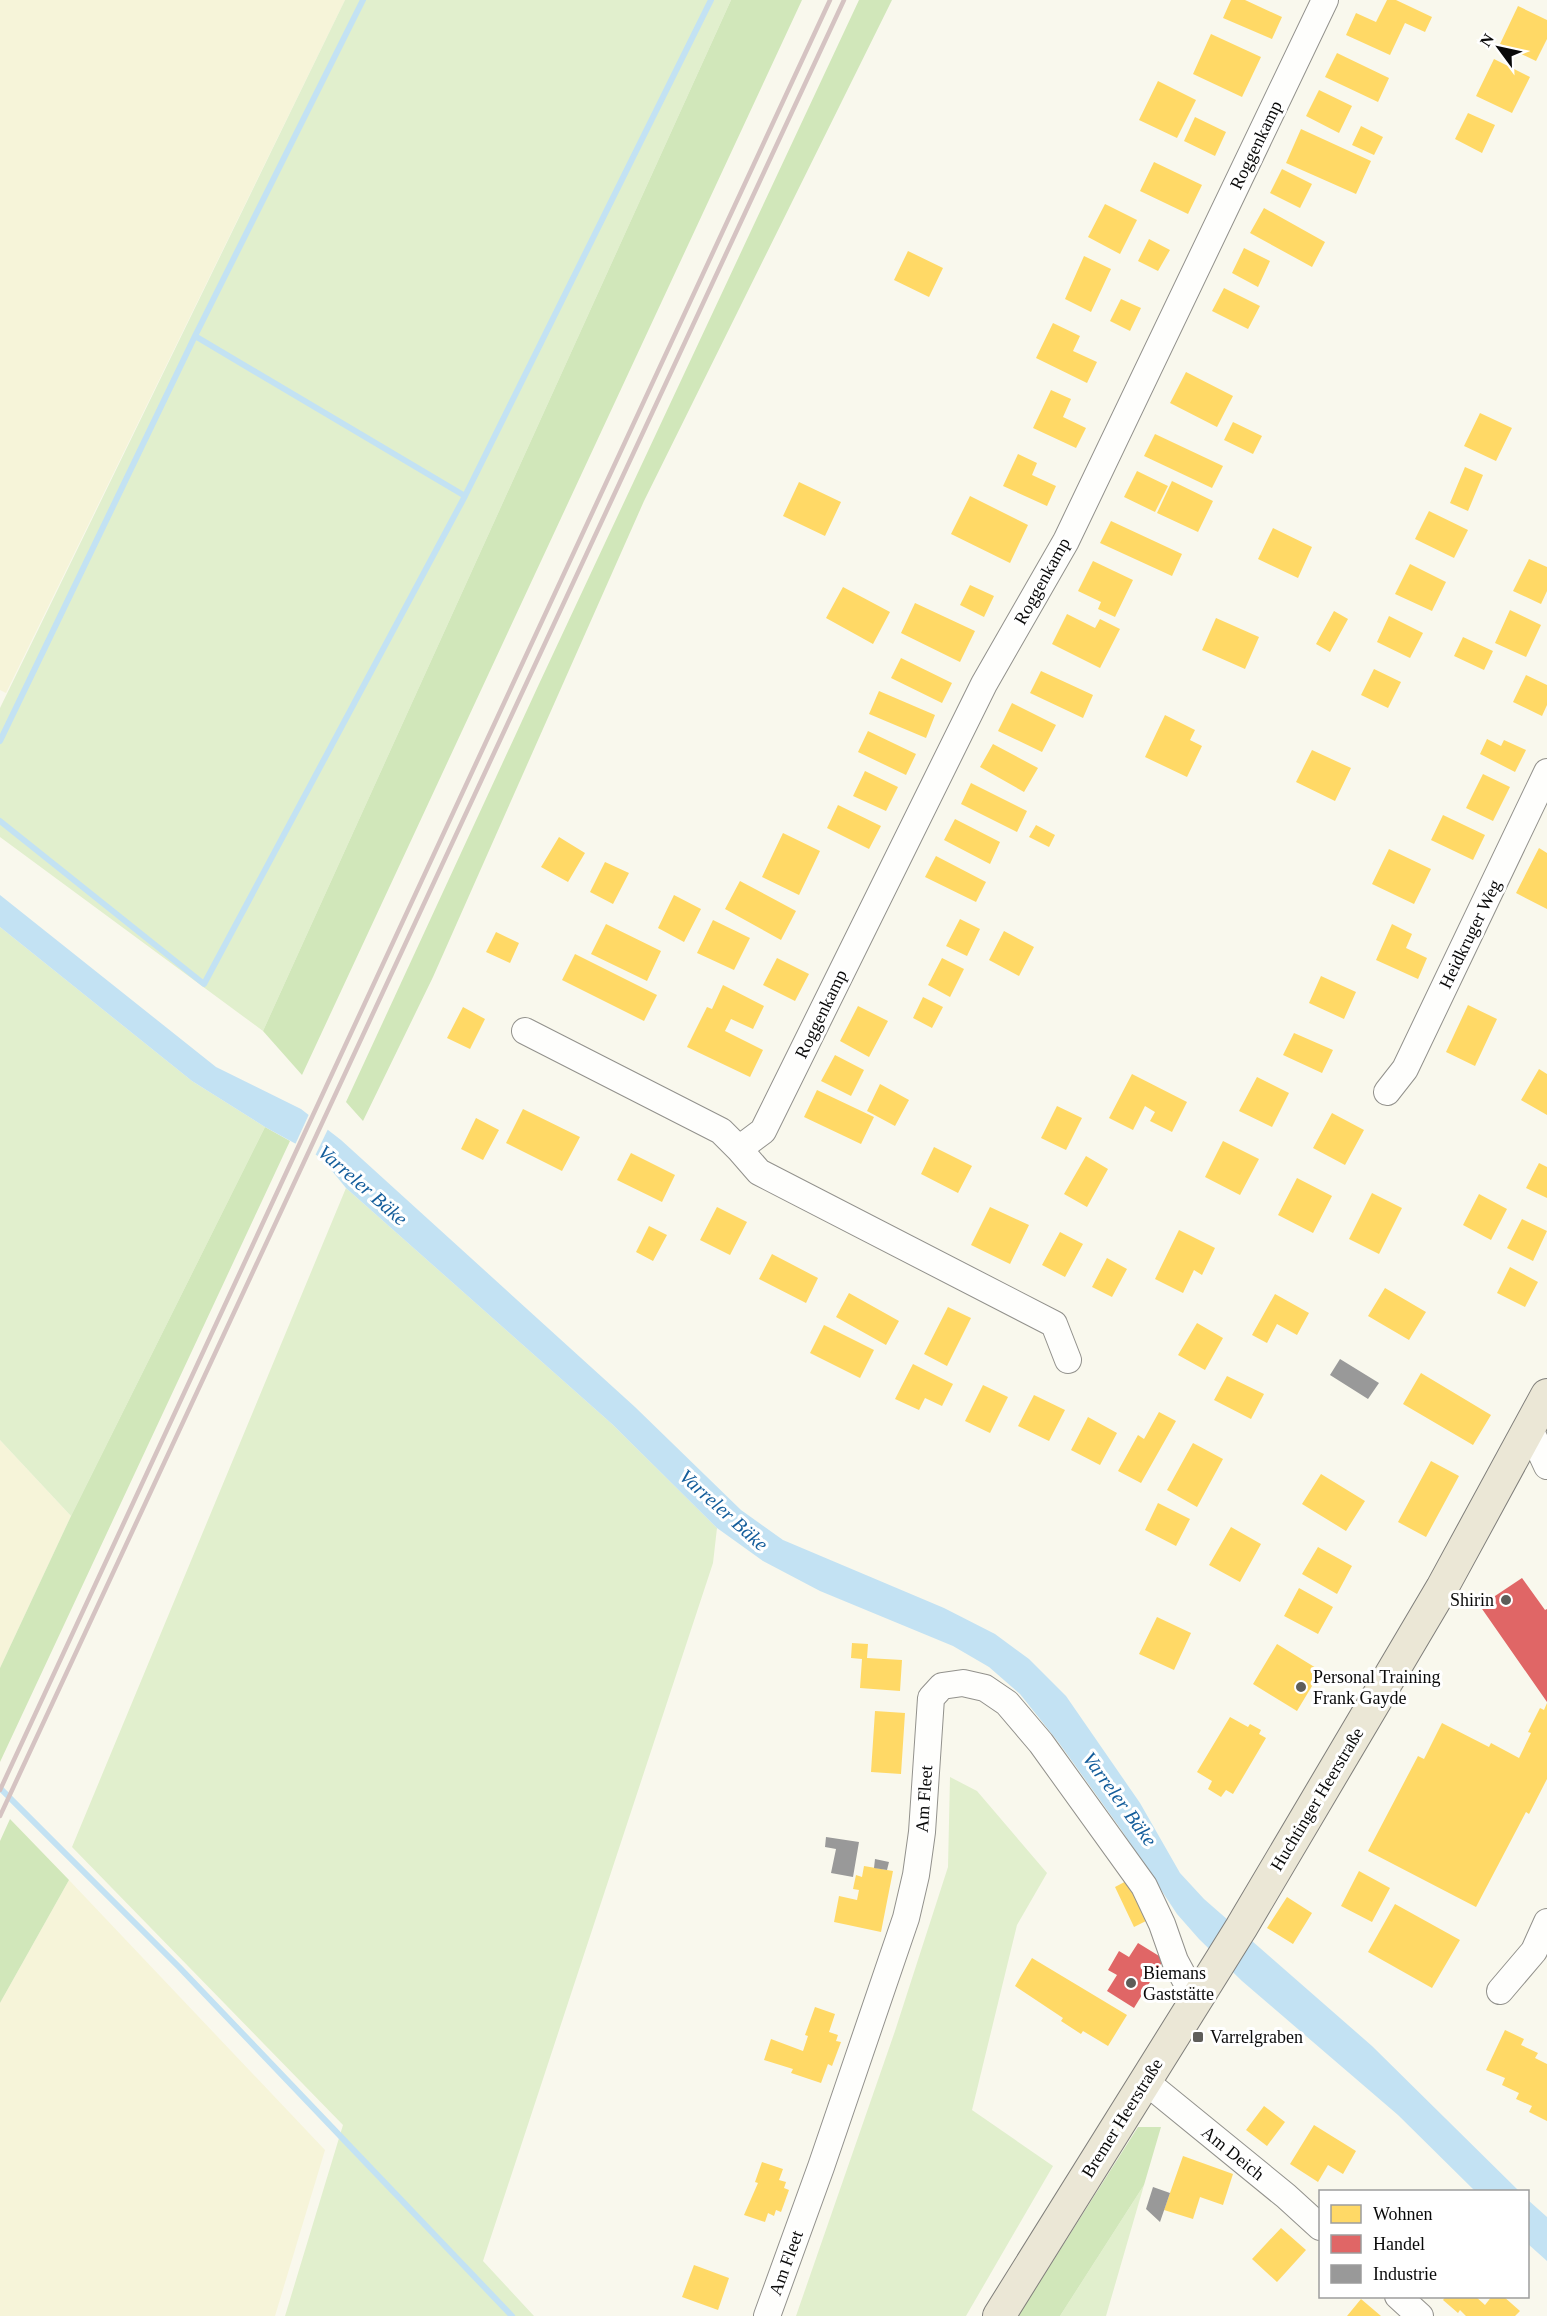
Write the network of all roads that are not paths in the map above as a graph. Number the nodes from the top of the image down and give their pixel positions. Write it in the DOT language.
graph roads {
  1 [pos="1325,0"];
  2 [pos="1547,771"];
  3 [pos="525,1030"];
  4 [pos="1387,1092"];
  5 [pos="739,1149"];
  6 [pos="1068,1360"];
  7 [pos="1547,1395"];
  8 [pos="1529,1427"];
  9 [pos="1547,1466"];
  10 [pos="1547,1922"];
  11 [pos="1243,1924"];
  12 [pos="1500,1991"];
  13 [pos="1196,2000"];
  14 [pos="1145,2081"];
  15 [pos="1319,2226"];
  16 [pos="1400,2298"];
  17 [pos="767,2316"];
  18 [pos="999,2316"];
  19 [pos="1420,2316"];
  1 -- 5 [label="street, Roggenkamp"];
  2 -- 4 [label="street, Heidkruger Weg"];
  3 -- 5 [label="street"];
  5 -- 6 [label="street"];
  7 -- 8 [label="main road, Huchtinger Heerstraße"];
  8 -- 9 [label="street"];
  8 -- 11 [label="main road, Huchtinger Heerstraße"];
  10 -- 12 [label="street"];
  11 -- 13 [label="main road, Bremer Heerstraße"];
  13 -- 14 [label="main road, Bremer Heerstraße"];
  13 -- 17 [label="street, Am Fleet"];
  14 -- 15 [label="street, Am Deich"];
  14 -- 18 [label="main road, Bremer Heerstraße"];
  16 -- 19 [label="street"];
}
